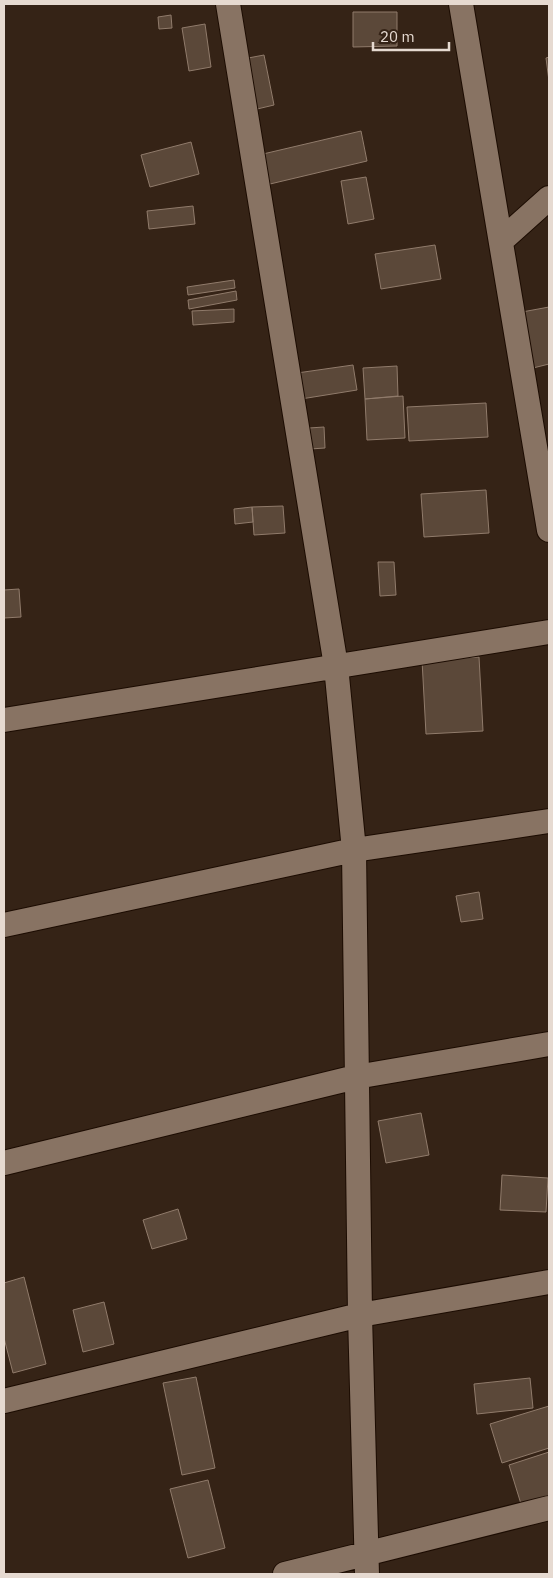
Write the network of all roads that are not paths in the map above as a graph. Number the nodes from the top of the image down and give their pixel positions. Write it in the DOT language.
graph roads {
  1 [pos="228,4"];
  2 [pos="461,4"];
  3 [pos="549,198"];
  4 [pos="501,242"];
  5 [pos="549,530"];
  6 [pos="549,632"];
  7 [pos="336,666"];
  8 [pos="4,720"];
  9 [pos="549,821"];
  10 [pos="354,850"];
  11 [pos="4,925"];
  12 [pos="549,1044"];
  13 [pos="356,1077"];
  14 [pos="4,1163"];
  15 [pos="549,1282"];
  16 [pos="360,1315"];
  17 [pos="4,1401"];
  18 [pos="549,1508"];
  19 [pos="367,1564"];
  20 [pos="285,1574"];
  1 -- 7 [label="street"];
  2 -- 4 [label="street"];
  3 -- 4 [label="street"];
  4 -- 5 [label="street"];
  6 -- 7 [label="street"];
  7 -- 8 [label="street"];
  7 -- 10 [label="street"];
  9 -- 10 [label="street"];
  10 -- 11 [label="street"];
  10 -- 13 [label="street"];
  12 -- 13 [label="street"];
  13 -- 14 [label="street"];
  13 -- 16 [label="street"];
  15 -- 16 [label="street"];
  16 -- 17 [label="street"];
  16 -- 19 [label="street"];
  18 -- 19 [label="street"];
  19 -- 20 [label="street"];
}
